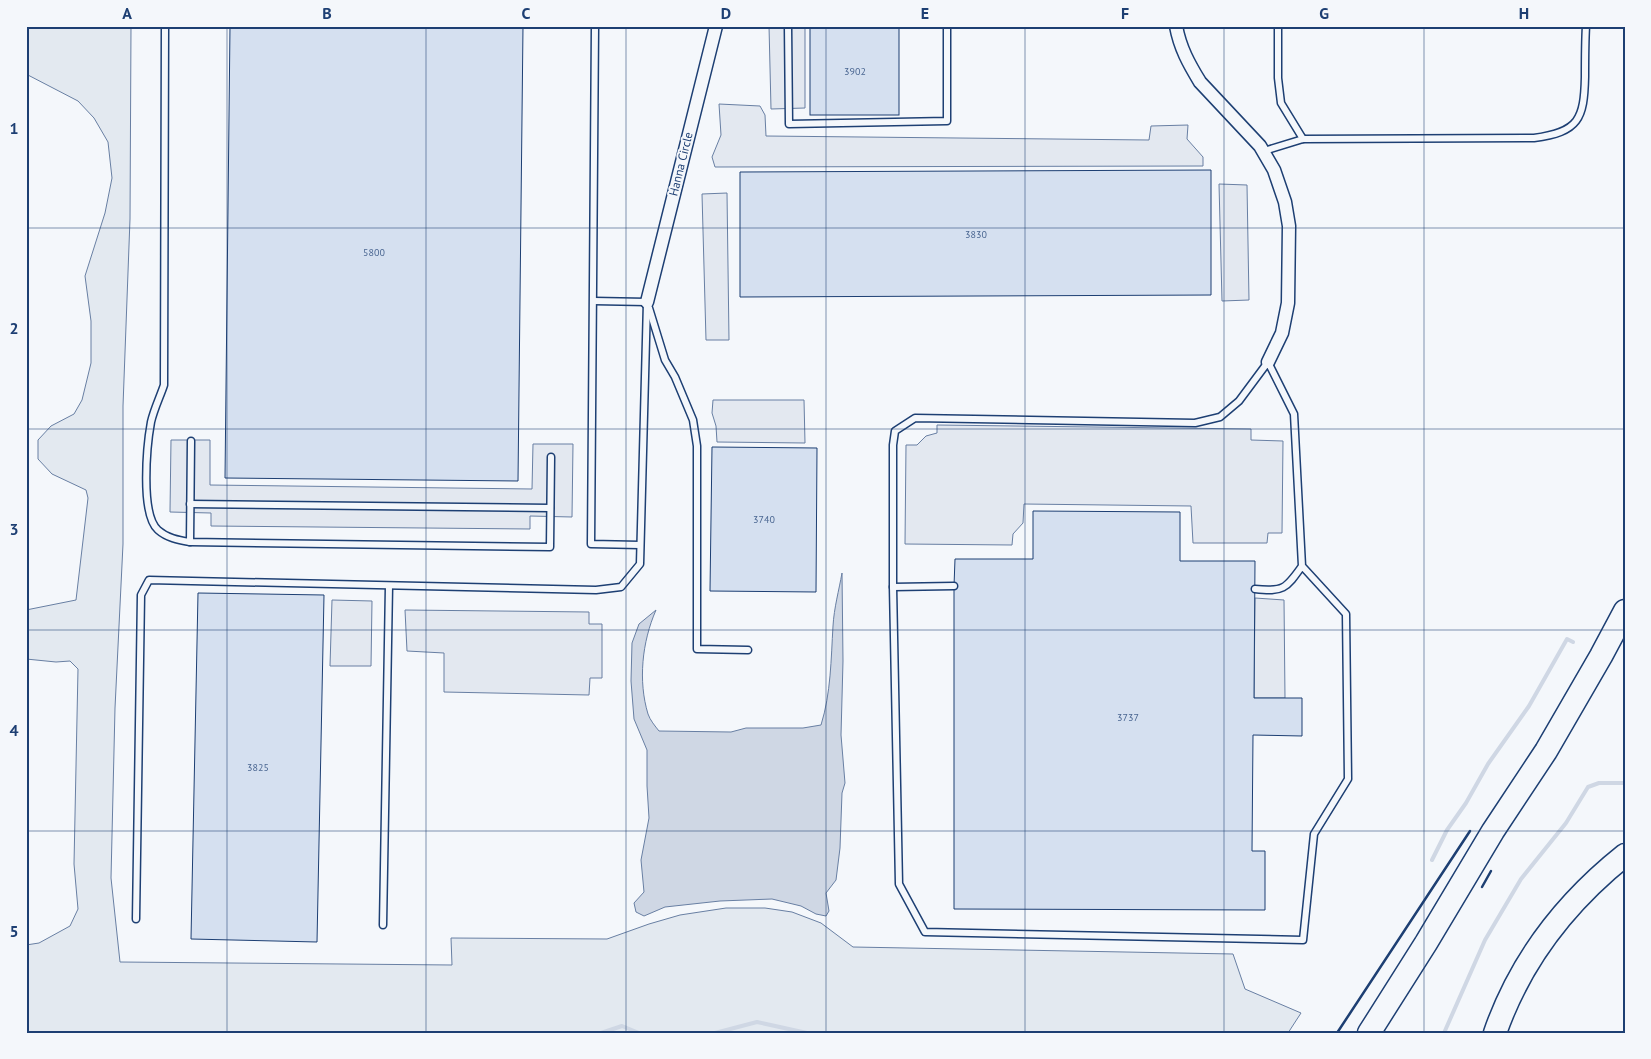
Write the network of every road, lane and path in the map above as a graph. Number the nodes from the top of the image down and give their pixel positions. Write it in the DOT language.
graph roads {
  1 [pos="165,26"];
  2 [pos="595,26"];
  3 [pos="716,26"];
  4 [pos="788,26"];
  5 [pos="946,26"];
  6 [pos="1176,26"];
  7 [pos="1278,26"];
  8 [pos="1586,26"];
  9 [pos="1303,139"];
  10 [pos="1264,151"];
  11 [pos="594,301"];
  12 [pos="648,302"];
  13 [pos="1268,362"];
  14 [pos="191,441"];
  15 [pos="551,457"];
  16 [pos="190,504"];
  17 [pos="550,508"];
  18 [pos="190,542"];
  19 [pos="640,545"];
  20 [pos="1302,566"];
  21 [pos="388,586"];
  22 [pos="954,586"];
  23 [pos="893,587"];
  24 [pos="1255,589"];
  25 [pos="1625,611"];
  26 [pos="748,650"];
  27 [pos="1493,831"];
  28 [pos="1625,855"];
  29 [pos="136,919"];
  30 [pos="383,925"];
  31 [pos="1352,1033"];
  32 [pos="1368,1033"];
  33 [pos="1495,1033"];
  1 -- 18 [label="lane"];
  2 -- 11 [label="lane"];
  3 -- 12 [label="street, Hanna Circle"];
  4 -- 5 [label="lane"];
  6 -- 10 [label="street"];
  7 -- 9 [label="lane"];
  8 -- 9 [label="lane"];
  9 -- 10 [label="lane"];
  10 -- 13 [label="street"];
  11 -- 12 [label="lane"];
  11 -- 19 [label="lane"];
  12 -- 19 [label="lane"];
  12 -- 26 [label="lane"];
  13 -- 20 [label="lane"];
  13 -- 23 [label="lane"];
  14 -- 16 [label="lane"];
  15 -- 17 [label="lane"];
  16 -- 17 [label="lane"];
  16 -- 18 [label="lane"];
  17 -- 18 [label="lane"];
  19 -- 21 [label="lane"];
  20 -- 23 [label="lane"];
  20 -- 24 [label="lane"];
  21 -- 29 [label="lane"];
  21 -- 30 [label="lane"];
  22 -- 23 [label="lane"];
  25 -- 27 [label="highway"];
  27 -- 31 [label="highway"];
  27 -- 32 [label="highway"];
  28 -- 33 [label="highway"];
}
